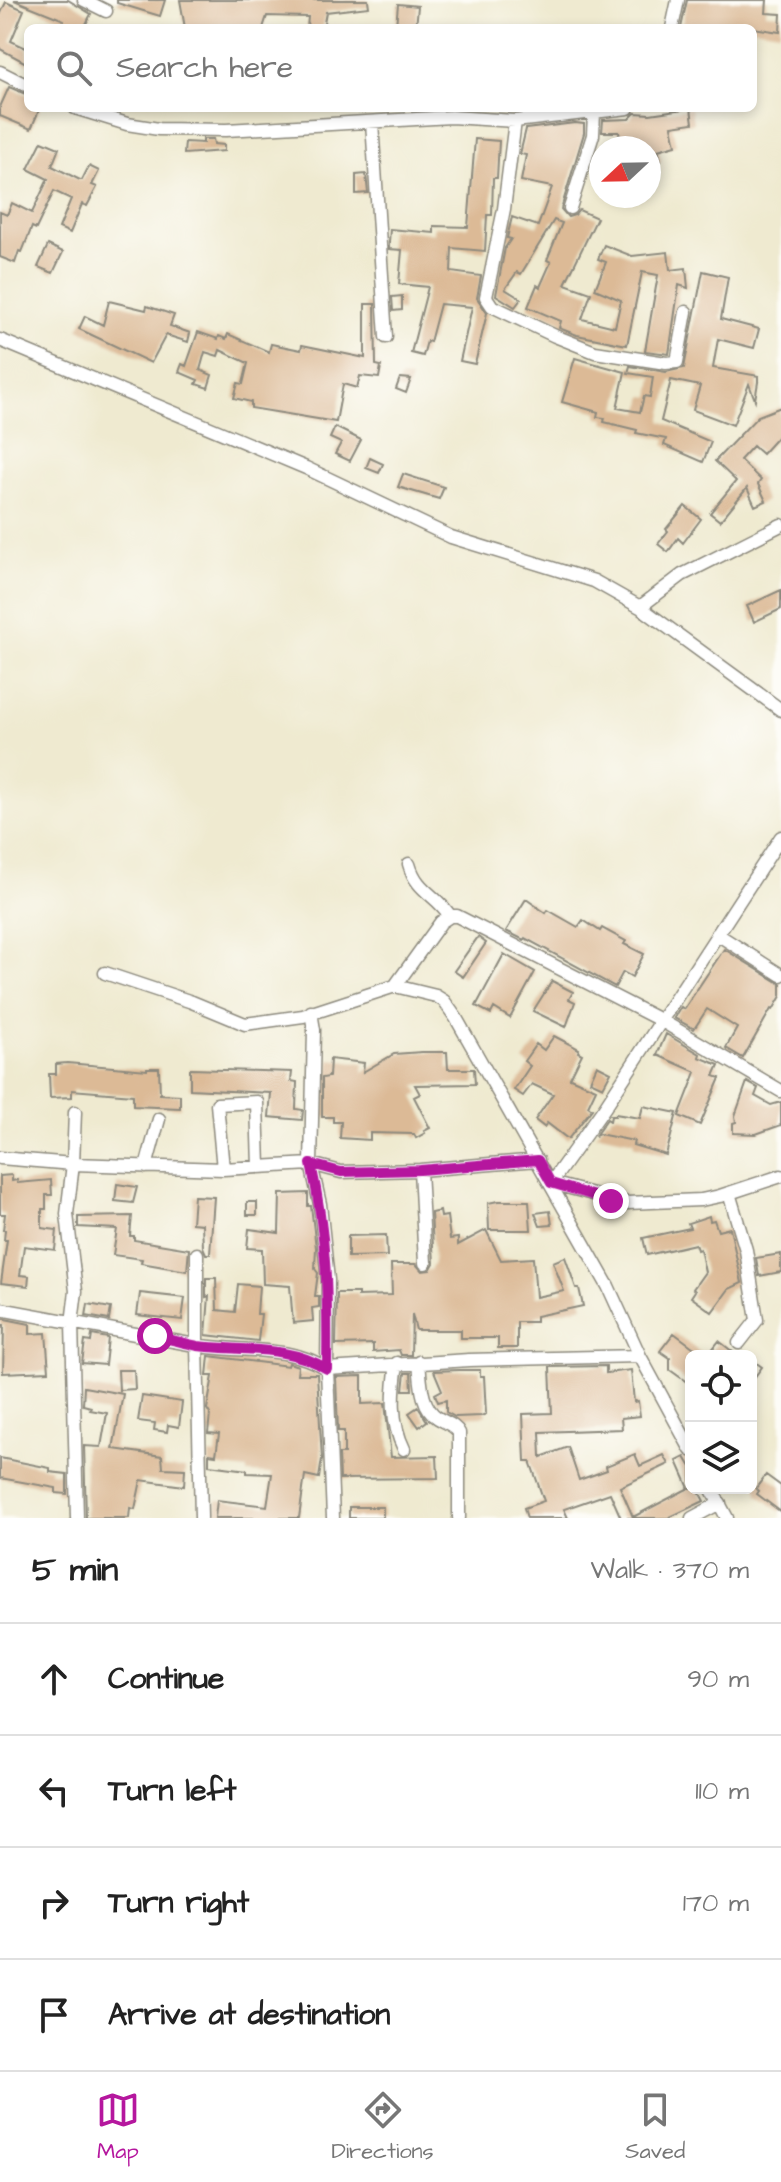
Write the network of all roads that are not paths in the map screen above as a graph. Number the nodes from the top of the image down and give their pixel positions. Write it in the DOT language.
graph roads {
  1 [pos="84,0"];
  2 [pos="678,0"];
  3 [pos="106,11"];
  4 [pos="673,24"];
  5 [pos="0,72"];
  6 [pos="24,84"];
  7 [pos="88,112"];
  8 [pos="601,112"];
  9 [pos="594,113"];
  10 [pos="515,121"];
  11 [pos="372,122"];
  12 [pos="570,208"];
  13 [pos="686,312"];
  14 [pos="386,337"];
  15 [pos="0,340"];
  16 [pos="781,525"];
  17 [pos="640,607"];
  18 [pos="781,710"];
  19 [pos="781,837"];
  20 [pos="409,864"];
  21 [pos="450,916"];
  22 [pos="717,934"];
  23 [pos="105,973"];
  24 [pos="781,975"];
  25 [pos="395,986"];
  26 [pos="311,1012"];
  27 [pos="662,1021"];
  28 [pos="781,1091"];
  29 [pos="75,1112"];
  30 [pos="159,1119"];
  31 [pos="0,1158"];
  32 [pos="538,1160"];
  33 [pos="73,1164"];
  34 [pos="311,1164"];
  35 [pos="146,1167"];
  36 [pos="259,1167"];
  37 [pos="223,1169"];
  38 [pos="420,1170"];
  39 [pos="781,1176"];
  40 [pos="551,1183"];
  41 [pos="729,1193"];
  42 [pos="197,1254"];
  43 [pos="425,1263"];
  44 [pos="0,1309"];
  45 [pos="72,1323"];
  46 [pos="739,1343"];
  47 [pos="197,1345"];
  48 [pos="640,1356"];
  49 [pos="419,1362"];
  50 [pos="397,1363"];
  51 [pos="327,1369"];
  52 [pos="685,1439"];
  53 [pos="404,1449"];
  54 [pos="715,1494"];
  55 [pos="720,1503"];
  56 [pos="77,1518"];
  57 [pos="201,1518"];
  58 [pos="333,1518"];
  59 [pos="459,1518"];
  60 [pos="692,1518"];
  61 [pos="727,1518"];
  1 -- 3 [label="street"];
  2 -- 4 [label="street"];
  5 -- 6 [label="street"];
  7 -- 11 [label="street"];
  8 -- 9 [label="street"];
  9 -- 10 [label="street"];
  9 -- 12 [label="street"];
  10 -- 11 [label="street"];
  10 -- 13 [label="street"];
  11 -- 14 [label="street"];
  15 -- 17 [label="street"];
  16 -- 17 [label="street"];
  17 -- 18 [label="street"];
  19 -- 22 [label="street"];
  20 -- 21 [label="street"];
  21 -- 25 [label="street"];
  21 -- 27 [label="street"];
  22 -- 24 [label="street"];
  22 -- 27 [label="street"];
  23 -- 26 [label="street"];
  25 -- 26 [label="street"];
  25 -- 32 [label="street"];
  26 -- 34 [label="street"];
  27 -- 28 [label="street"];
  27 -- 40 [label="street"];
  29 -- 33 [label="street"];
  30 -- 35 [label="street"];
  31 -- 33 [label="street"];
  32 -- 38 [label="street"];
  32 -- 40 [label="street"];
  33 -- 35 [label="street"];
  33 -- 45 [label="street"];
  34 -- 36 [label="street"];
  34 -- 38 [label="street"];
  34 -- 51 [label="street"];
  35 -- 37 [label="street"];
  36 -- 37 [label="street"];
  36 -- 37 [label="street"];
  38 -- 43 [label="street"];
  39 -- 41 [label="street"];
  40 -- 41 [label="street"];
  40 -- 48 [label="street"];
  41 -- 46 [label="street"];
  42 -- 47 [label="street"];
  44 -- 45 [label="street"];
  45 -- 47 [label="street"];
  45 -- 56 [label="street"];
  47 -- 51 [label="street"];
  47 -- 57 [label="street"];
  48 -- 49 [label="street"];
  48 -- 52 [label="street"];
  49 -- 50 [label="street"];
  49 -- 59 [label="street"];
  50 -- 51 [label="street"];
  50 -- 53 [label="street"];
  51 -- 58 [label="street"];
  54 -- 55 [label="street"];
  55 -- 60 [label="street"];
  55 -- 61 [label="street"];
}
